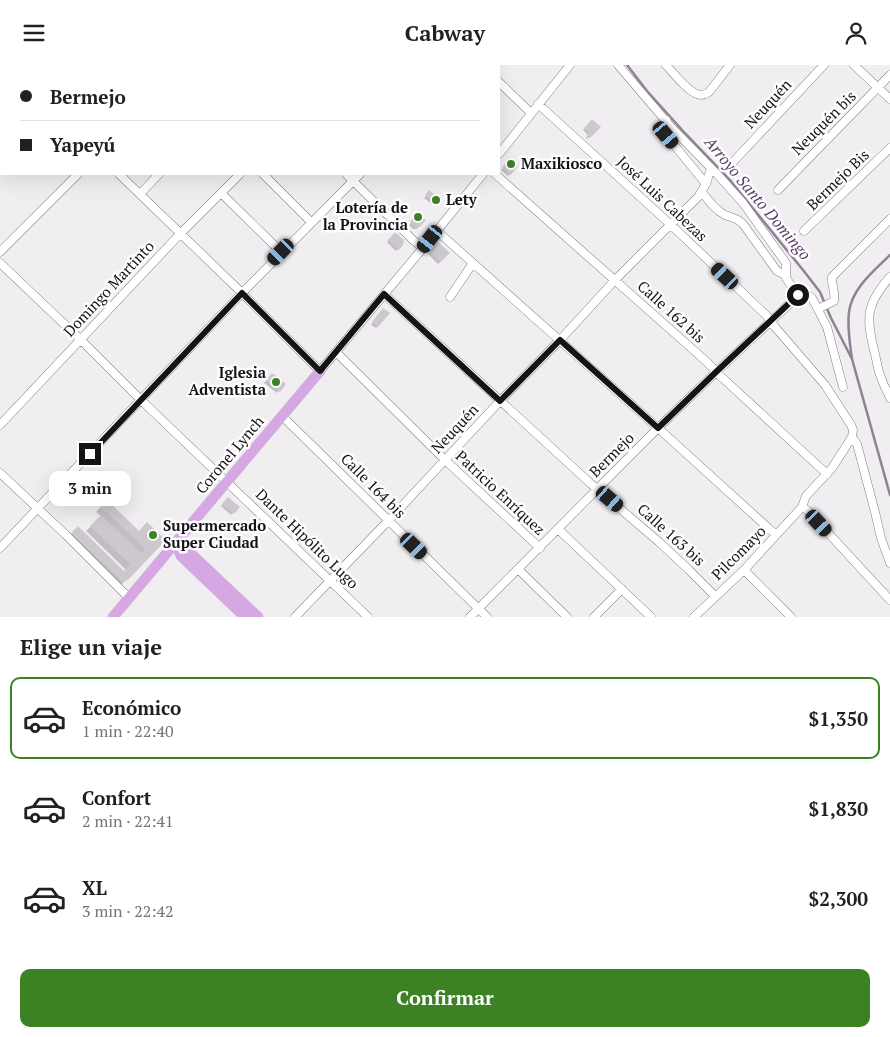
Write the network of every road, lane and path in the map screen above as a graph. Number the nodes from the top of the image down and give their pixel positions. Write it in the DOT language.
graph roads {
  1 [pos="570,65"];
  2 [pos="618,65"];
  3 [pos="666,65"];
  4 [pos="730,65"];
  5 [pos="824,65"];
  6 [pos="854,65"];
  7 [pos="890,75"];
  8 [pos="500,83"];
  9 [pos="878,88"];
  10 [pos="890,99"];
  11 [pos="538,104"];
  12 [pos="531,113"];
  13 [pos="666,120"];
  14 [pos="890,148"];
  15 [pos="500,153"];
  16 [pos="733,162"];
  17 [pos="711,168"];
  18 [pos="77,175"];
  19 [pos="120,175"];
  20 [pos="158,175"];
  21 [pos="239,175"];
  22 [pos="265,175"];
  23 [pos="347,175"];
  24 [pos="359,175"];
  25 [pos="482,175"];
  26 [pos="496,175"];
  27 [pos="353,181"];
  28 [pos="706,184"];
  29 [pos="778,190"];
  30 [pos="702,192"];
  31 [pos="221,193"];
  32 [pos="140,194"];
  33 [pos="890,219"];
  34 [pos="312,222"];
  35 [pos="670,224"];
  36 [pos="436,231"];
  37 [pos="804,231"];
  38 [pos="180,234"];
  39 [pos="423,248"];
  40 [pos="0,252"];
  41 [pos="281,252"];
  42 [pos="0,263"];
  43 [pos="473,263"];
  44 [pos="785,275"];
  45 [pos="890,277"];
  46 [pos="615,280"];
  47 [pos="242,293"];
  48 [pos="384,294"];
  49 [pos="798,295"];
  50 [pos="450,297"];
  51 [pos="820,309"];
  52 [pos="770,321"];
  53 [pos="80,340"];
  54 [pos="560,340"];
  55 [pos="336,352"];
  56 [pos="320,371"];
  57 [pos="716,372"];
  58 [pos="843,387"];
  59 [pos="889,392"];
  60 [pos="141,400"];
  61 [pos="500,401"];
  62 [pos="282,416"];
  63 [pos="0,425"];
  64 [pos="658,428"];
  65 [pos="852,437"];
  66 [pos="445,460"];
  67 [pos="0,473"];
  68 [pos="826,474"];
  69 [pos="227,482"];
  70 [pos="598,489"];
  71 [pos="803,503"];
  72 [pos="38,509"];
  73 [pos="388,521"];
  74 [pos="558,529"];
  75 [pos="776,535"];
  76 [pos="175,543"];
  77 [pos="540,548"];
  78 [pos="0,549"];
  79 [pos="890,563"];
  80 [pos="518,569"];
  81 [pos="744,570"];
  82 [pos="330,580"];
  83 [pos="622,589"];
  84 [pos="715,596"];
  85 [pos="129,598"];
  86 [pos="890,600"];
  87 [pos="479,608"];
  88 [pos="116,616"];
  89 [pos="245,617"];
  90 [pos="258,617"];
  91 [pos="295,617"];
  92 [pos="368,617"];
  93 [pos="470,617"];
  94 [pos="488,617"];
  95 [pos="567,617"];
  96 [pos="594,617"];
  97 [pos="651,617"];
  98 [pos="694,617"];
  99 [pos="791,617"];
  1 -- 11 [label="street"];
  2 -- 13 [label="street"];
  3 -- 4 [label="street"];
  5 -- 16 [label="street, Neuquén"];
  6 -- 9 [label="street"];
  7 -- 9 [label="street, Neuquén bis"];
  8 -- 12 [label="street"];
  9 -- 10 [label="street"];
  9 -- 29 [label="street, Neuquén bis"];
  11 -- 12 [label="street"];
  11 -- 35 [label="street, José Luis Cabezas"];
  12 -- 15 [label="street"];
  13 -- 17 [label="street"];
  13 -- 28 [label="street"];
  14 -- 37 [label="street, Bermejo Bis"];
  17 -- 28 [label="street, Neuquén"];
  17 -- 44 [label="street"];
  18 -- 40 [label="street"];
  19 -- 32 [label="street"];
  20 -- 32 [label="street"];
  21 -- 31 [label="street, Domingo Martinto"];
  22 -- 34 [label="street"];
  23 -- 27 [label="street"];
  24 -- 27 [label="street"];
  25 -- 36 [label="street, Coronel Lynch"];
  26 -- 46 [label="street, Calle 162 bis"];
  27 -- 34 [label="street"];
  27 -- 39 [label="street"];
  28 -- 30 [label="street, Neuquén"];
  30 -- 35 [label="street, Neuquén"];
  30 -- 44 [label="street"];
  31 -- 38 [label="street, Domingo Martinto"];
  31 -- 41 [label="street"];
  32 -- 38 [label="street"];
  33 -- 51 [label="street"];
  34 -- 41 [label="street"];
  35 -- 46 [label="street, Neuquén"];
  35 -- 52 [label="street, José Luis Cabezas"];
  36 -- 39 [label="street, Coronel Lynch"];
  36 -- 43 [label="street"];
  38 -- 47 [label="street"];
  38 -- 53 [label="street, Domingo Martinto"];
  39 -- 48 [label="street, Coronel Lynch"];
  41 -- 47 [label="street"];
  42 -- 53 [label="street, Dante Hipólito Lugo"];
  43 -- 50 [label="street"];
  43 -- 54 [label="street"];
  44 -- 49 [label="street"];
  45 -- 59 [label="street"];
  46 -- 54 [label="street, Neuquén"];
  46 -- 57 [label="street, Calle 162 bis"];
  47 -- 56 [label="street"];
  47 -- 60 [label="street"];
  48 -- 55 [label="street, Coronel Lynch"];
  48 -- 61 [label="street, Calle 163 bis"];
  49 -- 51 [label="street"];
  49 -- 52 [label="street, Bermejo"];
  51 -- 58 [label="street"];
  52 -- 57 [label="street, Bermejo"];
  52 -- 65 [label="street, José Luis Cabezas"];
  53 -- 60 [label="street, Dante Hipólito Lugo"];
  53 -- 63 [label="street, Domingo Martinto"];
  54 -- 61 [label="street, Neuquén"];
  54 -- 64 [label="street"];
  55 -- 56 [label="street, Coronel Lynch"];
  55 -- 66 [label="street, Patricio Enríquez"];
  56 -- 62 [label="main road, Coronel Lynch"];
  57 -- 64 [label="street, Bermejo"];
  57 -- 68 [label="street, Calle 162 bis"];
  60 -- 69 [label="street, Dante Hipólito Lugo"];
  60 -- 72 [label="street"];
  61 -- 66 [label="street, Neuquén"];
  61 -- 70 [label="street, Calle 163 bis"];
  62 -- 69 [label="main road, Coronel Lynch"];
  62 -- 73 [label="street, Calle 164 bis"];
  64 -- 70 [label="street, Bermejo"];
  64 -- 75 [label="street"];
  65 -- 68 [label="street, Pilcomayo"];
  65 -- 79 [label="street, José Luis Cabezas"];
  66 -- 73 [label="street, Neuquén"];
  66 -- 77 [label="street, Patricio Enríquez"];
  67 -- 72 [label="street"];
  68 -- 71 [label="street, Pilcomayo"];
  69 -- 76 [label="main road, Coronel Lynch"];
  69 -- 82 [label="street, Dante Hipólito Lugo"];
  70 -- 74 [label="street, Bermejo"];
  70 -- 84 [label="street, Calle 163 bis"];
  71 -- 75 [label="street, Pilcomayo"];
  71 -- 86 [label="street"];
  72 -- 78 [label="street"];
  72 -- 85 [label="street"];
  73 -- 82 [label="street, Neuquén"];
  73 -- 87 [label="street, Calle 164 bis"];
  74 -- 77 [label="street, Bermejo"];
  74 -- 83 [label="street, Patricio Enríquez"];
  75 -- 81 [label="street, Pilcomayo"];
  76 -- 85 [label="main road, Coronel Lynch"];
  76 -- 89 [label="main road"];
  76 -- 90 [label="main road"];
  77 -- 80 [label="street, Bermejo"];
  80 -- 87 [label="street, Bermejo"];
  80 -- 95 [label="street"];
  81 -- 84 [label="street, Pilcomayo"];
  81 -- 99 [label="street"];
  82 -- 91 [label="street, Neuquén"];
  82 -- 92 [label="street, Dante Hipólito Lugo"];
  83 -- 96 [label="street"];
  83 -- 97 [label="street, Patricio Enríquez"];
  84 -- 98 [label="street, Pilcomayo"];
  85 -- 88 [label="main road, Coronel Lynch"];
  87 -- 93 [label="street, Bermejo"];
  87 -- 94 [label="street, Calle 164 bis"];
}
